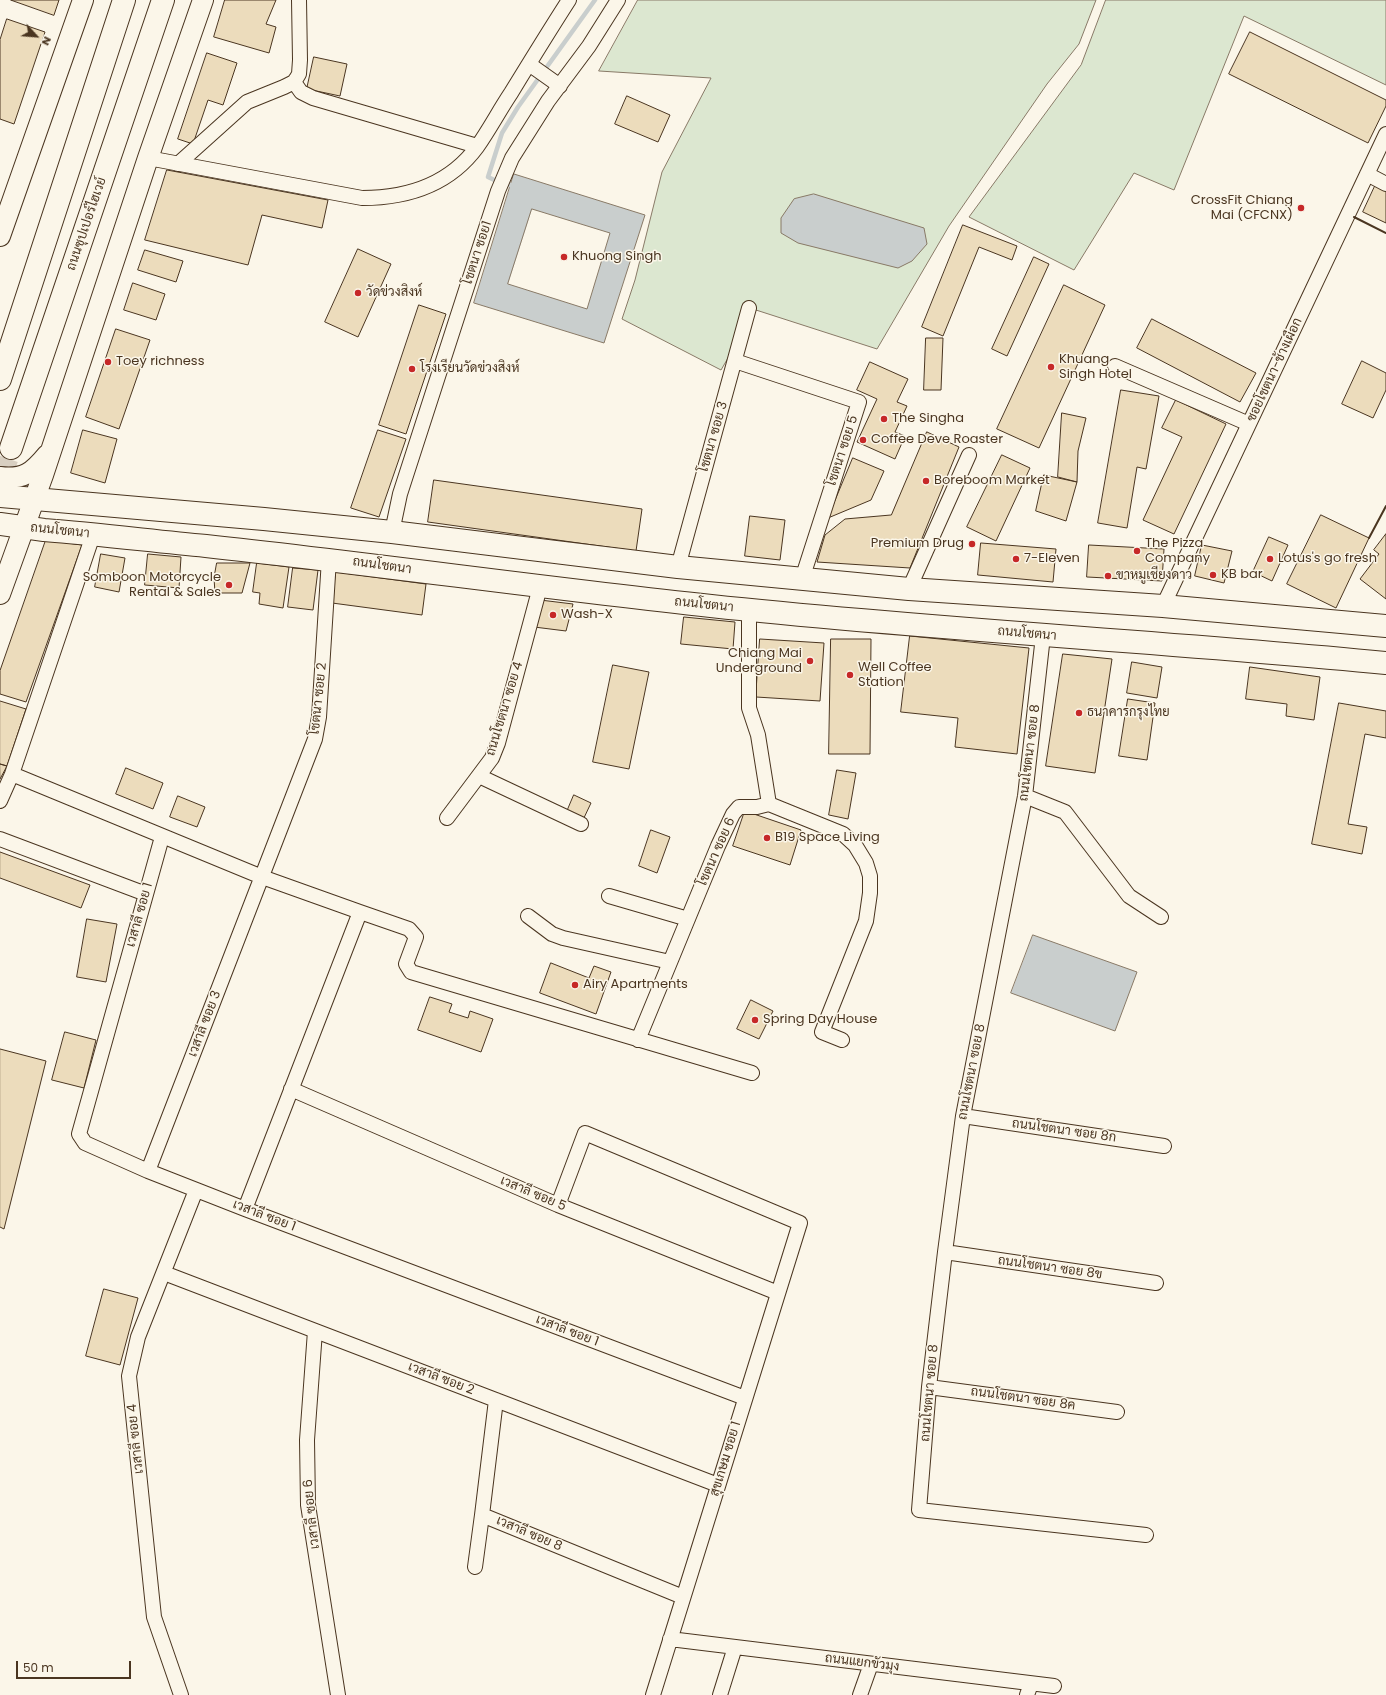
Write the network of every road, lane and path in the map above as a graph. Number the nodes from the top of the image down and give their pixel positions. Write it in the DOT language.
graph roads {
  1 [pos="83,0"];
  2 [pos="124,0"];
  3 [pos="162,0"];
  4 [pos="203,0"];
  5 [pos="299,0"];
  6 [pos="569,0"];
  7 [pos="618,0"];
  8 [pos="529,64"];
  9 [pos="294,82"];
  10 [pos="560,86"];
  11 [pos="1386,134"];
  12 [pos="477,146"];
  13 [pos="148,158"];
  14 [pos="178,164"];
  15 [pos="1367,174"];
  16 [pos="1386,184"];
  17 [pos="0,236"];
  18 [pos="749,308"];
  19 [pos="735,361"];
  20 [pos="1115,366"];
  21 [pos="0,379"];
  22 [pos="1249,424"];
  23 [pos="11,448"];
  24 [pos="51,451"];
  25 [pos="969,455"];
  26 [pos="0,477"];
  27 [pos="0,496"];
  28 [pos="34,499"];
  29 [pos="0,524"];
  30 [pos="24,527"];
  31 [pos="392,532"];
  32 [pos="93,535"];
  33 [pos="0,555"];
  34 [pos="329,559"];
  35 [pos="678,567"];
  36 [pos="7,574"];
  37 [pos="802,579"];
  38 [pos="540,587"];
  39 [pos="909,589"];
  40 [pos="0,594"];
  41 [pos="1163,606"];
  42 [pos="748,610"];
  43 [pos="1386,626"];
  44 [pos="1044,636"];
  45 [pos="1386,663"];
  46 [pos="12,774"];
  47 [pos="479,776"];
  48 [pos="1026,796"];
  49 [pos="0,801"];
  50 [pos="769,804"];
  51 [pos="447,818"];
  52 [pos="581,824"];
  53 [pos="162,837"];
  54 [pos="0,839"];
  55 [pos="262,877"];
  56 [pos="146,894"];
  57 [pos="609,896"];
  58 [pos="360,912"];
  59 [pos="528,916"];
  60 [pos="1161,917"];
  61 [pos="688,919"];
  62 [pos="670,962"];
  63 [pos="638,1040"];
  64 [pos="842,1040"];
  65 [pos="752,1073"];
  66 [pos="291,1089"];
  67 [pos="963,1116"];
  68 [pos="1164,1146"];
  69 [pos="148,1171"];
  70 [pos="196,1190"];
  71 [pos="558,1205"];
  72 [pos="245,1209"];
  73 [pos="945,1252"];
  74 [pos="164,1273"];
  75 [pos="1156,1283"];
  76 [pos="778,1292"];
  77 [pos="315,1331"];
  78 [pos="929,1387"];
  79 [pos="745,1398"];
  80 [pos="496,1400"];
  81 [pos="1117,1412"];
  82 [pos="718,1485"];
  83 [pos="482,1515"];
  84 [pos="1146,1535"];
  85 [pos="475,1567"];
  86 [pos="683,1597"];
  87 [pos="670,1639"];
  88 [pos="735,1647"];
  89 [pos="871,1664"];
  90 [pos="1054,1686"];
  91 [pos="1029,1689"];
  92 [pos="181,1695"];
  93 [pos="338,1695"];
  94 [pos="653,1695"];
  95 [pos="720,1695"];
  96 [pos="860,1695"];
  1 -- 17 [label="main road"];
  2 -- 21 [label="main road"];
  3 -- 23 [label="main road, ถนนซุปเปอร์ไฮเวย์"];
  4 -- 13 [label="main road"];
  5 -- 9 [label="street"];
  6 -- 8 [label="street"];
  7 -- 10 [label="street, โชตนา ซอย1"];
  8 -- 10 [label="street"];
  8 -- 12 [label="street"];
  9 -- 12 [label="street"];
  9 -- 14 [label="street"];
  10 -- 31 [label="street, โชตนา ซอย1"];
  11 -- 15 [label="street, ซอยโชตนา-ช้างเผือก"];
  12 -- 14 [label="street"];
  13 -- 14 [label="street"];
  13 -- 24 [label="main road"];
  15 -- 16 [label="street"];
  15 -- 22 [label="street, ซอยโชตนา-ช้างเผือก"];
  18 -- 19 [label="street, โชตนา ซอย 3"];
  19 -- 35 [label="street, โชตนา ซอย 3"];
  19 -- 37 [label="street, โชตนา ซอย 5"];
  20 -- 22 [label="street"];
  22 -- 41 [label="street, ซอยโชตนา-ช้างเผือก"];
  24 -- 26 [label="main road"];
  24 -- 28 [label="main road"];
  25 -- 39 [label="street"];
  27 -- 28 [label="main road"];
  28 -- 30 [label="main road"];
  28 -- 31 [label="main road"];
  29 -- 30 [label="main road, ถนนโชตนา"];
  30 -- 32 [label="main road, ถนนโชตนา"];
  30 -- 36 [label="main road"];
  31 -- 35 [label="main road"];
  32 -- 34 [label="main road, ถนนโชตนา"];
  32 -- 46 [label="street"];
  33 -- 36 [label="main road"];
  34 -- 38 [label="main road, ถนนโชตนา"];
  34 -- 55 [label="street, โชตนา ซอย 2"];
  35 -- 37 [label="main road"];
  36 -- 40 [label="main road"];
  37 -- 39 [label="main road"];
  38 -- 42 [label="main road, ถนนโชตนา"];
  38 -- 47 [label="street, ถนนโชตนา ซอย 4"];
  39 -- 41 [label="main road"];
  41 -- 43 [label="main road"];
  42 -- 44 [label="main road, ถนนโชตนา"];
  42 -- 50 [label="street"];
  44 -- 45 [label="main road, ถนนโชตนา"];
  44 -- 48 [label="street, ถนนโชตนา ซอย 8"];
  46 -- 49 [label="street"];
  46 -- 53 [label="street"];
  47 -- 51 [label="street, ถนนโชตนา ซอย 4"];
  47 -- 52 [label="street"];
  48 -- 60 [label="street"];
  48 -- 67 [label="street, ถนนโชตนา ซอย 8"];
  50 -- 61 [label="street, โชตนา ซอย 6"];
  50 -- 64 [label="street"];
  53 -- 55 [label="street"];
  53 -- 56 [label="street, เวสาลี ซอย 1"];
  54 -- 56 [label="street"];
  55 -- 58 [label="street"];
  55 -- 69 [label="street, เวสาลี ซอย 3"];
  56 -- 69 [label="street, เวสาลี ซอย 1"];
  57 -- 61 [label="street"];
  58 -- 63 [label="street"];
  58 -- 66 [label="street"];
  59 -- 62 [label="street"];
  61 -- 62 [label="street, โชตนา ซอย 6"];
  62 -- 63 [label="street, โชตนา ซอย 6"];
  63 -- 65 [label="street"];
  66 -- 71 [label="street, เวสาลี ซอย 5"];
  66 -- 72 [label="street"];
  67 -- 68 [label="street, ถนนโชตนา ซอย 8ก"];
  67 -- 73 [label="street, ถนนโชตนา ซอย 8"];
  69 -- 70 [label="street, เวสาลี ซอย 1"];
  70 -- 72 [label="street, เวสาลี ซอย 1"];
  70 -- 74 [label="street, เวสาลี ซอย 4"];
  71 -- 76 [label="street, เวสาลี ซอย 5"];
  71 -- 76 [label="street, สุขเกษม ซอย 1"];
  72 -- 79 [label="street, เวสาลี ซอย 1"];
  73 -- 75 [label="street, ถนนโชตนา ซอย 8ข"];
  73 -- 78 [label="street, ถนนโชตนา ซอย 8"];
  74 -- 77 [label="street, เวสาลี ซอย 2"];
  74 -- 92 [label="street, เวสาลี ซอย 4"];
  76 -- 79 [label="street, สุขเกษม ซอย 1"];
  77 -- 80 [label="street, เวสาลี ซอย 2"];
  77 -- 93 [label="street, เวสาลี ซอย 6"];
  78 -- 81 [label="street, ถนนโชตนา ซอย 8ค"];
  78 -- 84 [label="street, ถนนโชตนา ซอย 8"];
  79 -- 82 [label="street, สุขเกษม ซอย 1"];
  80 -- 82 [label="street, เวสาลี ซอย 2"];
  80 -- 83 [label="street, เวสาลี ซอย 8"];
  82 -- 86 [label="street, สุขเกษม ซอย 1"];
  83 -- 85 [label="street"];
  83 -- 86 [label="street, เวสาลี ซอย 8"];
  86 -- 87 [label="street, สุขเกษม ซอย 1"];
  87 -- 88 [label="street, ถนนแยกขัวมุง"];
  87 -- 94 [label="street, สุขเกษม ซอย 1"];
  88 -- 89 [label="street, ถนนแยกขัวมุง"];
  88 -- 95 [label="street"];
  89 -- 91 [label="street, ถนนแยกขัวมุง"];
  89 -- 96 [label="street"];
  90 -- 91 [label="street, ถนนแยกขัวมุง"];
}
